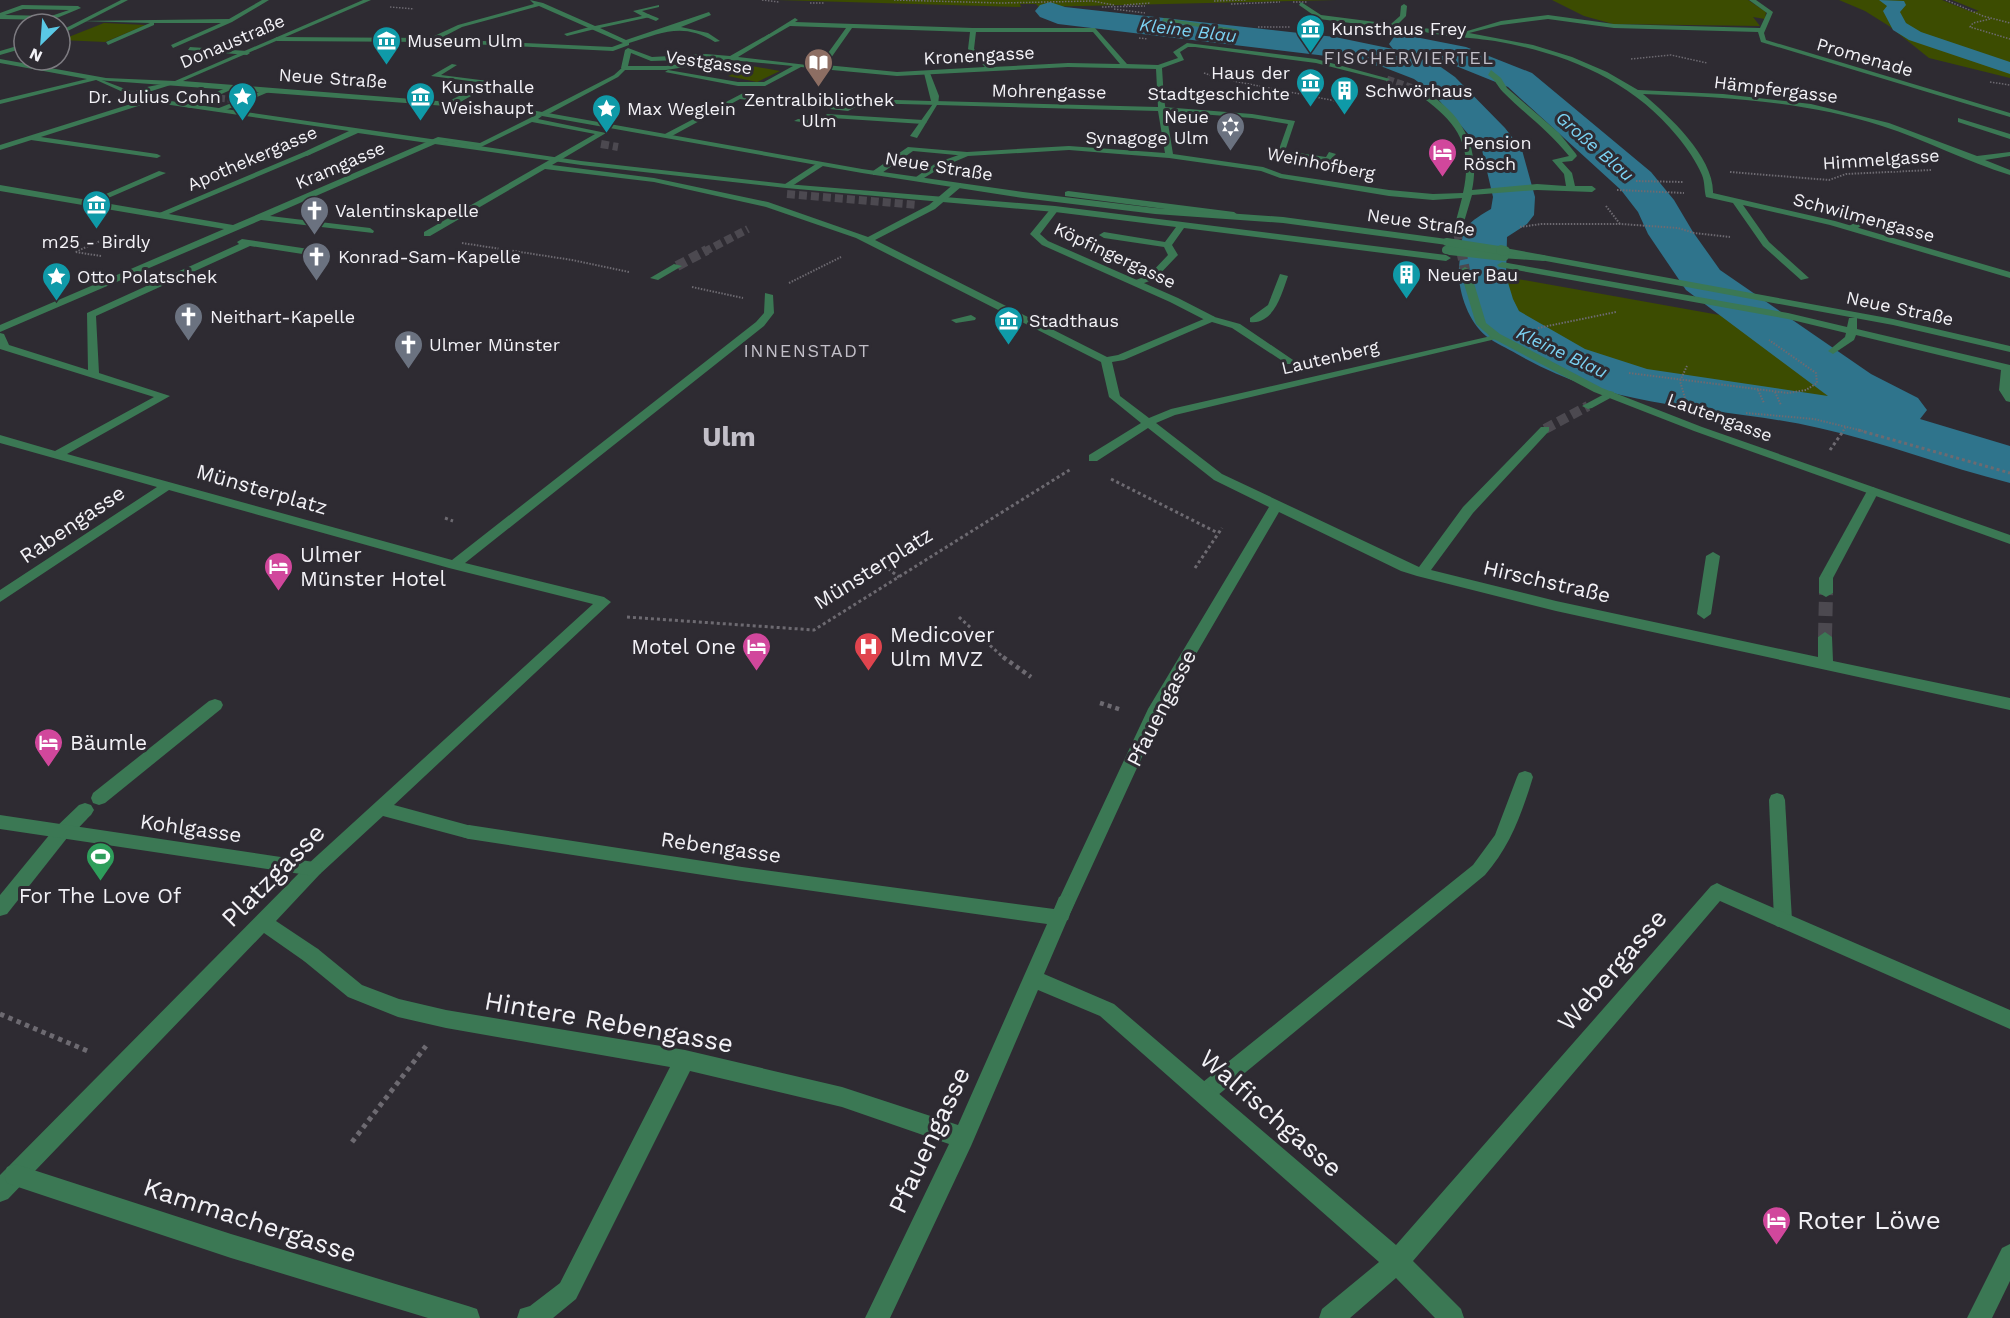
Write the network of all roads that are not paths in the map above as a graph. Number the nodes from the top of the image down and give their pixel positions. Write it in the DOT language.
graph roads {
  1 [pos="125,0"];
  2 [pos="266,0"];
  3 [pos="368,0"];
  4 [pos="529,0"];
  5 [pos="1752,0"];
  6 [pos="1303,3"];
  7 [pos="541,4"];
  8 [pos="657,6"];
  9 [pos="1404,6"];
  10 [pos="69,12"];
  11 [pos="72,13"];
  12 [pos="96,13"];
  13 [pos="709,14"];
  14 [pos="0,16"];
  15 [pos="648,16"];
  16 [pos="656,19"];
  17 [pos="1164,20"];
  18 [pos="83,21"];
  19 [pos="160,21"];
  20 [pos="230,21"];
  21 [pos="1393,26"];
  22 [pos="72,27"];
  23 [pos="674,27"];
  24 [pos="850,27"];
  25 [pos="594,28"];
  26 [pos="1204,28"];
  27 [pos="973,30"];
  28 [pos="1764,30"];
  29 [pos="1236,31"];
  30 [pos="1464,33"];
  31 [pos="567,34"];
  32 [pos="277,39"];
  33 [pos="431,40"];
  34 [pos="717,41"];
  35 [pos="108,43"];
  36 [pos="627,45"];
  37 [pos="1191,45"];
  38 [pos="173,46"];
  39 [pos="190,49"];
  40 [pos="247,53"];
  41 [pos="732,58"];
  42 [pos="0,61"];
  43 [pos="454,65"];
  44 [pos="800,65"];
  45 [pos="1124,65"];
  46 [pos="821,66"];
  47 [pos="1159,67"];
  48 [pos="624,68"];
  49 [pos="650,69"];
  50 [pos="990,69"];
  51 [pos="1491,72"];
  52 [pos="927,73"];
  53 [pos="96,78"];
  54 [pos="1387,79"];
  55 [pos="175,82"];
  56 [pos="765,84"];
  57 [pos="233,87"];
  58 [pos="1413,88"];
  59 [pos="269,90"];
  60 [pos="1636,92"];
  61 [pos="136,96"];
  62 [pos="209,97"];
  63 [pos="738,97"];
  64 [pos="218,98"];
  65 [pos="153,100"];
  66 [pos="0,102"];
  67 [pos="164,102"];
  68 [pos="452,103"];
  69 [pos="935,103"];
  70 [pos="188,106"];
  71 [pos="1163,109"];
  72 [pos="218,110"];
  73 [pos="542,114"];
  74 [pos="2010,115"];
  75 [pos="531,120"];
  76 [pos="1961,120"];
  77 [pos="798,121"];
  78 [pos="923,122"];
  79 [pos="356,131"];
  80 [pos="667,135"];
  81 [pos="34,138"];
  82 [pos="2010,138"];
  83 [pos="433,142"];
  84 [pos="0,148"];
  85 [pos="911,150"];
  86 [pos="967,154"];
  87 [pos="1332,154"];
  88 [pos="2010,154"];
  89 [pos="157,156"];
  90 [pos="1169,156"];
  91 [pos="559,158"];
  92 [pos="1975,159"];
  93 [pos="822,164"];
  94 [pos="544,166"];
  95 [pos="162,173"];
  96 [pos="876,173"];
  97 [pos="2010,173"];
  98 [pos="919,179"];
  99 [pos="958,185"];
  100 [pos="786,186"];
  101 [pos="0,188"];
  102 [pos="1571,188"];
  103 [pos="1592,189"];
  104 [pos="1068,194"];
  105 [pos="1468,194"];
  106 [pos="778,197"];
  107 [pos="943,199"];
  108 [pos="1736,201"];
  109 [pos="89,203"];
  110 [pos="760,203"];
  111 [pos="918,206"];
  112 [pos="932,207"];
  113 [pos="1055,209"];
  114 [pos="161,214"];
  115 [pos="1233,215"];
  116 [pos="260,217"];
  117 [pos="1304,223"];
  118 [pos="1182,224"];
  119 [pos="234,228"];
  120 [pos="370,231"];
  121 [pos="1457,232"];
  122 [pos="427,234"];
  123 [pos="1104,235"];
  124 [pos="1339,235"];
  125 [pos="213,237"];
  126 [pos="864,238"];
  127 [pos="1299,238"];
  128 [pos="249,243"];
  129 [pos="1167,245"];
  130 [pos="1294,250"];
  131 [pos="1446,250"];
  132 [pos="322,254"];
  133 [pos="1503,258"];
  134 [pos="677,266"];
  135 [pos="1465,270"];
  136 [pos="2010,275"];
  137 [pos="1283,276"];
  138 [pos="655,278"];
  139 [pos="1804,278"];
  140 [pos="1136,283"];
  141 [pos="768,295"];
  142 [pos="1854,314"];
  143 [pos="971,318"];
  144 [pos="1211,319"];
  145 [pos="956,320"];
  146 [pos="1254,320"];
  147 [pos="0,329"];
  148 [pos="1852,330"];
  149 [pos="0,336"];
  150 [pos="1496,336"];
  151 [pos="2010,349"];
  152 [pos="1833,351"];
  153 [pos="1106,360"];
  154 [pos="1291,362"];
  155 [pos="2008,369"];
  156 [pos="94,375"];
  157 [pos="1610,394"];
  158 [pos="2010,399"];
  159 [pos="1588,406"];
  160 [pos="1148,423"];
  161 [pos="1545,429"];
  162 [pos="0,439"];
  163 [pos="58,454"];
  164 [pos="1093,458"];
  165 [pos="168,485"];
  166 [pos="1873,491"];
  167 [pos="1276,506"];
  168 [pos="2010,540"];
  169 [pos="1713,556"];
  170 [pos="454,565"];
  171 [pos="1422,573"];
  172 [pos="1826,593"];
  173 [pos="0,597"];
  174 [pos="597,610"];
  175 [pos="1704,614"];
  176 [pos="1825,638"];
  177 [pos="1826,666"];
  178 [pos="2010,704"];
  179 [pos="215,705"];
  180 [pos="1525,777"];
  181 [pos="99,798"];
  182 [pos="1777,800"];
  183 [pos="379,808"];
  184 [pos="85,810"];
  185 [pos="0,822"];
  186 [pos="61,833"];
  187 [pos="314,869"];
  188 [pos="0,908"];
  189 [pos="1063,910"];
  190 [pos="1783,921"];
  191 [pos="264,923"];
  192 [pos="1034,979"];
  193 [pos="2010,1020"];
  194 [pos="685,1060"];
  195 [pos="1205,1093"];
  196 [pos="963,1138"];
  197 [pos="8,1183"];
  198 [pos="2010,1256"];
  199 [pos="1397,1262"];
  200 [pos="468,1318"];
  201 [pos="529,1318"];
  202 [pos="877,1318"];
  203 [pos="1331,1318"];
  204 [pos="1452,1318"];
  205 [pos="1978,1318"];
  1 -- 12 [label="street"];
  2 -- 20 [label="street"];
  3 -- 32 [label="street, Donaustraße"];
  4 -- 7 [label="street"];
  5 -- 28 [label="street"];
  6 -- 21 [label="street"];
  7 -- 25 [label="street"];
  7 -- 33 [label="street"];
  8 -- 15 [label="street"];
  9 -- 21 [label="street"];
  10 -- 14 [label="street"];
  11 -- 12 [label="street"];
  12 -- 18 [label="street"];
  13 -- 23 [label="street"];
  15 -- 16 [label="street"];
  15 -- 25 [label="street"];
  17 -- 26 [label="street"];
  18 -- 19 [label="street"];
  18 -- 22 [label="street"];
  19 -- 20 [label="street"];
  19 -- 35 [label="street"];
  20 -- 38 [label="street"];
  21 -- 30 [label="street"];
  23 -- 34 [label="street"];
  23 -- 36 [label="street"];
  24 -- 27 [label="street"];
  24 -- 41 [label="street"];
  24 -- 46 [label="street"];
  25 -- 31 [label="street"];
  25 -- 36 [label="street"];
  26 -- 29 [label="street"];
  26 -- 37 [label="street"];
  27 -- 45 [label="street"];
  27 -- 50 [label="street"];
  28 -- 30 [label="street"];
  28 -- 74 [label="street, Promenade"];
  30 -- 60 [label="street"];
  32 -- 33 [label="street"];
  32 -- 40 [label="street, Donaustraße"];
  33 -- 36 [label="street"];
  36 -- 41 [label="street"];
  36 -- 48 [label="street"];
  37 -- 47 [label="street"];
  37 -- 54 [label="street"];
  39 -- 40 [label="street"];
  40 -- 55 [label="street, Donaustraße"];
  41 -- 44 [label="street, Kronengasse"];
  41 -- 49 [label="street"];
  42 -- 53 [label="street, Neue Straße"];
  43 -- 68 [label="street"];
  44 -- 46 [label="street, Kronengasse"];
  44 -- 56 [label="street, Vestgasse"];
  45 -- 47 [label="street, Kronengasse"];
  45 -- 50 [label="street, Kronengasse"];
  46 -- 52 [label="street, Kronengasse"];
  47 -- 71 [label="street"];
  48 -- 49 [label="street"];
  48 -- 73 [label="street"];
  49 -- 56 [label="street, Vestgasse"];
  50 -- 52 [label="street, Kronengasse"];
  51 -- 102 [label="street"];
  52 -- 69 [label="street"];
  53 -- 55 [label="street, Neue Straße"];
  53 -- 61 [label="street, Neue Straße"];
  53 -- 66 [label="street"];
  55 -- 57 [label="street, Neue Straße"];
  55 -- 61 [label="street, Neue Straße"];
  55 -- 67 [label="street"];
  56 -- 63 [label="street, Vestgasse"];
  57 -- 59 [label="street, Neue Straße"];
  57 -- 62 [label="street, Neue Straße"];
  58 -- 105 [label="street"];
  59 -- 68 [label="street, Neue Straße"];
  59 -- 72 [label="street, Neue Straße"];
  60 -- 92 [label="street, Hämpfergasse"];
  60 -- 108 [label="street, Schwilmengasse"];
  61 -- 65 [label="street, Neue Straße"];
  62 -- 64 [label="street, Neue Straße"];
  62 -- 70 [label="street, Neue Straße"];
  63 -- 69 [label="street, Mohrengasse"];
  63 -- 80 [label="street, Vestgasse"];
  65 -- 67 [label="street, Neue Straße"];
  65 -- 81 [label="street"];
  67 -- 70 [label="street, Neue Straße"];
  68 -- 73 [label="street, Neue Straße"];
  69 -- 71 [label="street, Mohrengasse"];
  69 -- 78 [label="street"];
  70 -- 72 [label="street, Neue Straße"];
  71 -- 87 [label="street, Mohrengasse"];
  71 -- 90 [label="street"];
  72 -- 79 [label="street, Neue Straße"];
  73 -- 75 [label="street"];
  73 -- 80 [label="street, Neue Straße"];
  75 -- 83 [label="street"];
  75 -- 91 [label="street"];
  76 -- 82 [label="street"];
  77 -- 78 [label="street"];
  78 -- 85 [label="street"];
  79 -- 83 [label="street, Neue Straße"];
  79 -- 114 [label="street, Apothekergasse"];
  80 -- 93 [label="street, Neue Straße"];
  81 -- 84 [label="street"];
  81 -- 89 [label="street"];
  83 -- 91 [label="street"];
  83 -- 116 [label="street, Kramgasse"];
  85 -- 86 [label="street"];
  85 -- 96 [label="street"];
  86 -- 90 [label="street, Weinhofberg"];
  86 -- 98 [label="street"];
  88 -- 92 [label="street"];
  90 -- 105 [label="street, Weinhofberg"];
  91 -- 94 [label="street"];
  91 -- 100 [label="street"];
  92 -- 97 [label="street, Hämpfergasse"];
  93 -- 96 [label="street, Neue Straße"];
  93 -- 100 [label="street"];
  94 -- 110 [label="street"];
  94 -- 122 [label="street"];
  95 -- 109 [label="street"];
  96 -- 98 [label="street, Neue Straße"];
  98 -- 99 [label="street, Neue Straße"];
  99 -- 107 [label="street"];
  99 -- 115 [label="street, Neue Straße"];
  100 -- 107 [label="street"];
  101 -- 109 [label="street"];
  102 -- 103 [label="street, Weinhofberg"];
  102 -- 105 [label="street, Weinhofberg"];
  104 -- 115 [label="street"];
  105 -- 121 [label="street"];
  106 -- 110 [label="street"];
  107 -- 112 [label="street"];
  107 -- 113 [label="street"];
  108 -- 136 [label="street, Schwilmengasse"];
  108 -- 139 [label="street"];
  109 -- 114 [label="street"];
  110 -- 126 [label="street"];
  111 -- 112 [label="street"];
  112 -- 126 [label="street"];
  113 -- 118 [label="street"];
  113 -- 140 [label="street, Köpfingergasse"];
  114 -- 119 [label="street"];
  115 -- 117 [label="street, Neue Straße"];
  116 -- 119 [label="street"];
  116 -- 120 [label="street"];
  117 -- 127 [label="street"];
  117 -- 131 [label="street, Neue Straße"];
  118 -- 127 [label="street"];
  118 -- 129 [label="street"];
  119 -- 125 [label="street"];
  123 -- 129 [label="street"];
  124 -- 131 [label="street"];
  125 -- 128 [label="street"];
  125 -- 147 [label="street"];
  126 -- 153 [label="street"];
  127 -- 130 [label="street"];
  127 -- 131 [label="street"];
  128 -- 132 [label="street"];
  128 -- 156 [label="street"];
  129 -- 140 [label="street"];
  131 -- 133 [label="street"];
  131 -- 133 [label="street, Neue Straße, bridge"];
  133 -- 142 [label="street, Neue Straße"];
  133 -- 148 [label="street"];
  134 -- 138 [label="street"];
  135 -- 150 [label="street, Lautengasse"];
  137 -- 146 [label="street"];
  140 -- 144 [label="street, Köpfingergasse"];
  141 -- 170 [label="street"];
  142 -- 148 [label="street"];
  142 -- 151 [label="street, Neue Straße"];
  143 -- 145 [label="street"];
  144 -- 153 [label="street"];
  144 -- 154 [label="street"];
  148 -- 152 [label="street"];
  148 -- 155 [label="street"];
  149 -- 156 [label="street"];
  150 -- 157 [label="street, Lautengasse"];
  150 -- 160 [label="street, Lautenberg"];
  153 -- 160 [label="street, Hirschstraße"];
  155 -- 158 [label="street"];
  156 -- 163 [label="street"];
  157 -- 159 [label="street"];
  157 -- 166 [label="street, Lautengasse"];
  160 -- 164 [label="street"];
  160 -- 167 [label="street, Hirschstraße"];
  161 -- 171 [label="street"];
  162 -- 163 [label="street, Münsterplatz"];
  163 -- 165 [label="street, Münsterplatz"];
  165 -- 170 [label="street, Münsterplatz"];
  165 -- 173 [label="street, Rabengasse"];
  166 -- 168 [label="street, Lautengasse"];
  166 -- 172 [label="street"];
  167 -- 171 [label="street, Hirschstraße"];
  167 -- 189 [label="street, Pfauengasse"];
  169 -- 175 [label="street"];
  170 -- 174 [label="street, Münsterplatz"];
  171 -- 177 [label="street, Hirschstraße"];
  174 -- 183 [label="street, Platzgasse"];
  176 -- 177 [label="street"];
  177 -- 178 [label="street, Hirschstraße"];
  179 -- 181 [label="street"];
  180 -- 195 [label="street"];
  182 -- 190 [label="street"];
  183 -- 187 [label="street, Platzgasse"];
  183 -- 189 [label="street, Rebengasse"];
  184 -- 186 [label="street"];
  185 -- 186 [label="street, Kohlgasse"];
  186 -- 187 [label="street, Kohlgasse"];
  186 -- 188 [label="street"];
  187 -- 191 [label="street, Platzgasse"];
  189 -- 192 [label="street, Pfauengasse"];
  190 -- 193 [label="street, Webergasse"];
  190 -- 199 [label="street, Webergasse"];
  191 -- 194 [label="street, Hintere Rebengasse"];
  191 -- 197 [label="street, Platzgasse"];
  192 -- 195 [label="street, Walfischgasse"];
  192 -- 196 [label="street, Pfauengasse"];
  194 -- 196 [label="street, Hintere Rebengasse"];
  194 -- 201 [label="street"];
  195 -- 199 [label="street, Walfischgasse"];
  196 -- 202 [label="street, Pfauengasse"];
  197 -- 200 [label="street, Kammachergasse"];
  198 -- 205 [label="street"];
  199 -- 203 [label="street, Webergasse"];
  199 -- 204 [label="street, Walfischgasse"];
}
